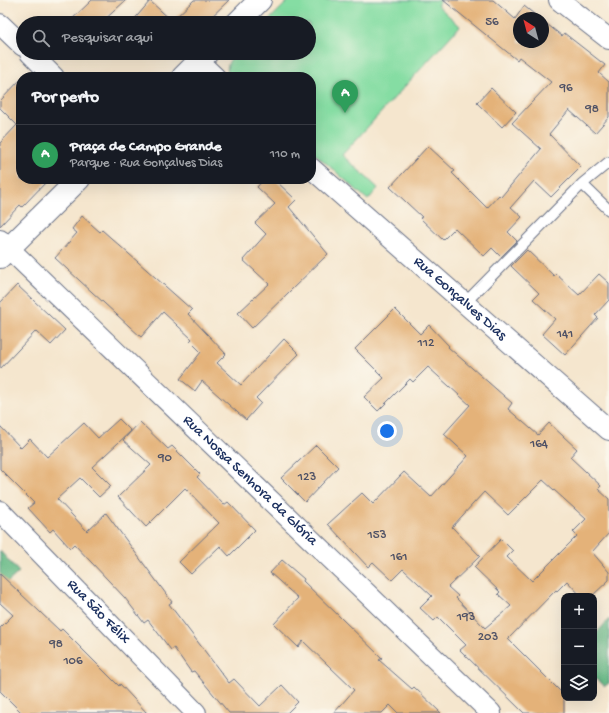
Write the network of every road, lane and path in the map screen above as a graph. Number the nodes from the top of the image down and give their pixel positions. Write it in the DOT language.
graph roads {
  1 [pos="260,0"];
  2 [pos="559,0"];
  3 [pos="244,16"];
  4 [pos="0,24"];
  5 [pos="16,39"];
  6 [pos="609,39"];
  7 [pos="37,60"];
  8 [pos="200,60"];
  9 [pos="205,60"];
  10 [pos="49,72"];
  11 [pos="188,72"];
  12 [pos="211,72"];
  13 [pos="609,162"];
  14 [pos="316,172"];
  15 [pos="74,184"];
  16 [pos="582,184"];
  17 [pos="609,210"];
  18 [pos="3,249"];
  19 [pos="465,303"];
  20 [pos="609,430"];
  21 [pos="0,511"];
  22 [pos="196,713"];
  23 [pos="491,713"];
  1 -- 3 [label="main road"];
  2 -- 6 [label="street"];
  4 -- 5 [label="street"];
  7 -- 10 [label="street"];
  8 -- 11 [label="main road"];
  9 -- 12 [label="street"];
  13 -- 16 [label="lane"];
  14 -- 19 [label="street, Rua Gonçalves Dias"];
  15 -- 18 [label="main road"];
  16 -- 17 [label="lane"];
  16 -- 19 [label="lane"];
  18 -- 23 [label="street, Rua Nossa Senhora da Glória"];
  19 -- 20 [label="street, Rua Gonçalves Dias"];
  21 -- 22 [label="street, Rua São Félix"];
}
